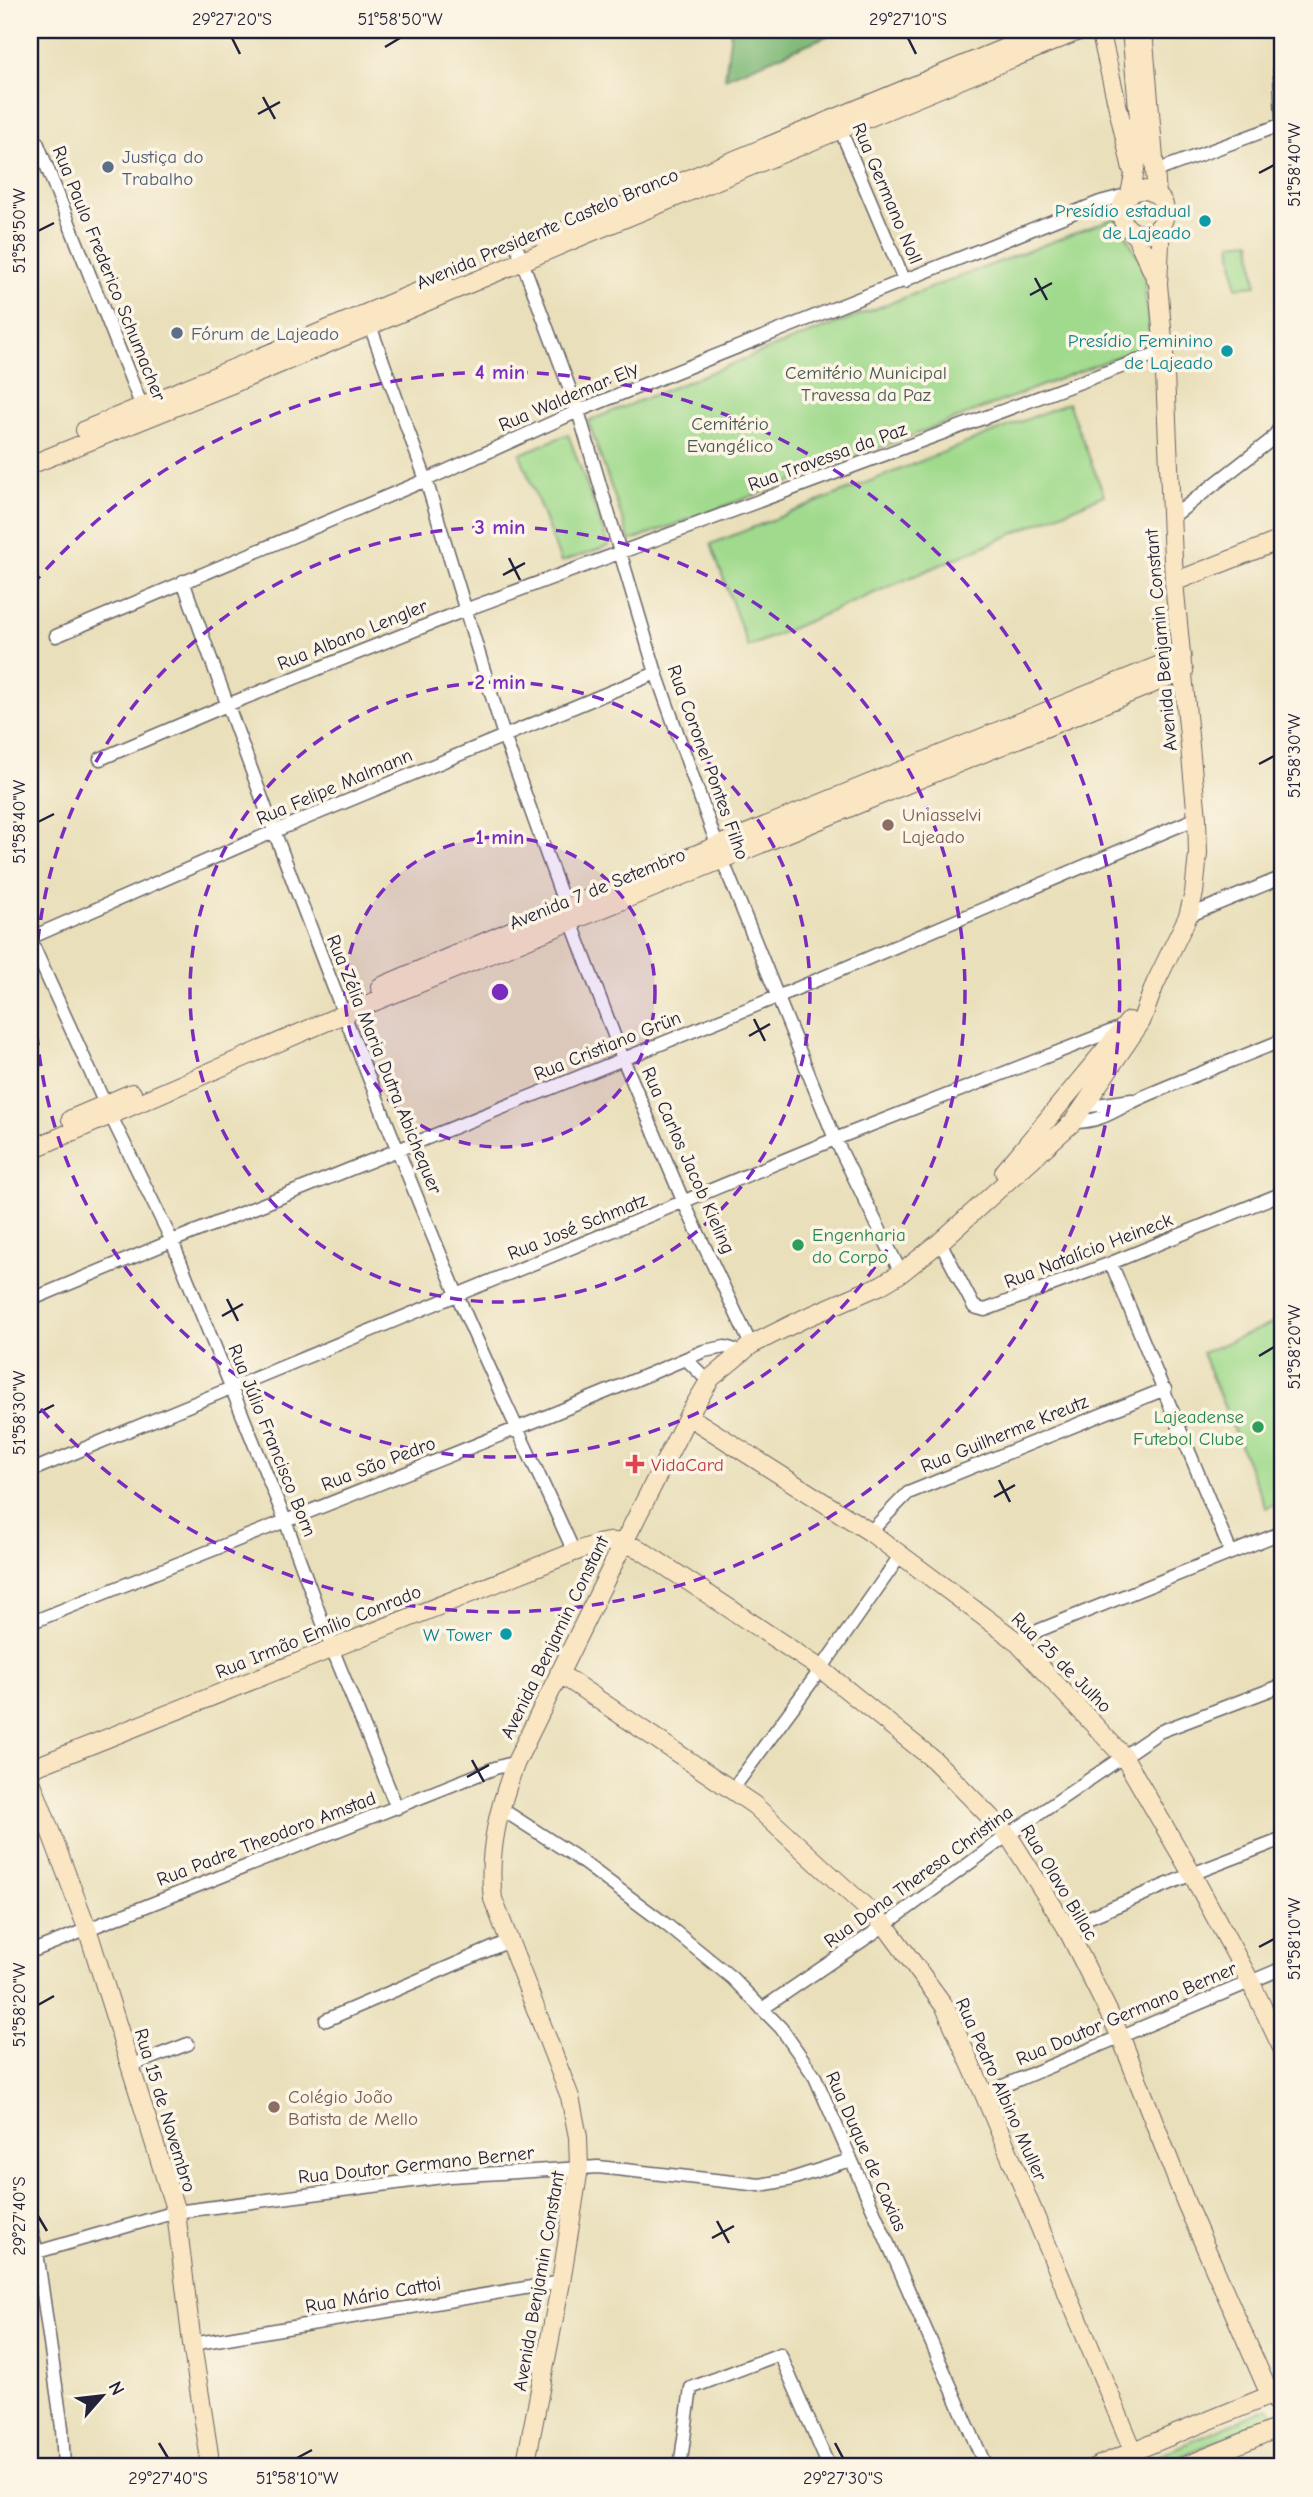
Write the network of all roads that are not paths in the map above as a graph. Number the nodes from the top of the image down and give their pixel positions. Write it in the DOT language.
graph roads {
  1 [pos="1048,30"];
  2 [pos="1081,30"];
  3 [pos="1100,30"];
  4 [pos="1131,30"];
  5 [pos="1143,30"];
  6 [pos="1278,30"];
  7 [pos="838,124"];
  8 [pos="1283,124"];
  9 [pos="37,142"];
  10 [pos="1283,142"];
  11 [pos="1156,171"];
  12 [pos="1133,172"];
  13 [pos="1130,194"];
  14 [pos="1157,194"];
  15 [pos="1161,224"];
  16 [pos="1135,232"];
  17 [pos="521,255"];
  18 [pos="905,282"];
  19 [pos="1158,284"];
  20 [pos="368,319"];
  21 [pos="1164,351"];
  22 [pos="1283,391"];
  23 [pos="579,411"];
  24 [pos="144,412"];
  25 [pos="30,453"];
  26 [pos="30,466"];
  27 [pos="426,480"];
  28 [pos="1170,519"];
  29 [pos="1283,539"];
  30 [pos="621,553"];
  31 [pos="183,581"];
  32 [pos="1174,582"];
  33 [pos="465,610"];
  34 [pos="56,636"];
  35 [pos="1183,664"];
  36 [pos="656,673"];
  37 [pos="227,705"];
  38 [pos="505,736"];
  39 [pos="100,759"];
  40 [pos="1197,818"];
  41 [pos="275,831"];
  42 [pos="720,852"];
  43 [pos="1283,877"];
  44 [pos="569,915"];
  45 [pos="1188,916"];
  46 [pos="30,939"];
  47 [pos="777,997"];
  48 [pos="342,1010"];
  49 [pos="1134,1024"];
  50 [pos="1283,1040"];
  51 [pos="623,1059"];
  52 [pos="1139,1098"];
  53 [pos="1061,1104"];
  54 [pos="107,1110"];
  55 [pos="1078,1115"];
  56 [pos="30,1137"];
  57 [pos="835,1139"];
  58 [pos="30,1150"];
  59 [pos="398,1151"];
  60 [pos="1283,1192"];
  61 [pos="684,1203"];
  62 [pos="966,1217"];
  63 [pos="172,1241"];
  64 [pos="940,1242"];
  65 [pos="1111,1263"];
  66 [pos="901,1273"];
  67 [pos="457,1295"];
  68 [pos="30,1300"];
  69 [pos="746,1349"];
  70 [pos="686,1359"];
  71 [pos="709,1382"];
  72 [pos="232,1387"];
  73 [pos="1165,1389"];
  74 [pos="688,1416"];
  75 [pos="519,1429"];
  76 [pos="30,1471"];
  77 [pos="285,1520"];
  78 [pos="870,1532"];
  79 [pos="1283,1532"];
  80 [pos="624,1542"];
  81 [pos="574,1552"];
  82 [pos="902,1553"];
  83 [pos="1231,1553"];
  84 [pos="30,1623"];
  85 [pos="1015,1640"];
  86 [pos="332,1648"];
  87 [pos="821,1670"];
  88 [pos="559,1673"];
  89 [pos="1283,1685"];
  90 [pos="1124,1757"];
  91 [pos="516,1762"];
  92 [pos="30,1769"];
  93 [pos="30,1778"];
  94 [pos="732,1790"];
  95 [pos="397,1808"];
  96 [pos="500,1808"];
  97 [pos="1008,1835"];
  98 [pos="1283,1839"];
  99 [pos="1192,1874"];
  100 [pos="886,1925"];
  101 [pos="1066,1927"];
  102 [pos="87,1928"];
  103 [pos="509,1941"];
  104 [pos="30,1952"];
  105 [pos="1283,1968"];
  106 [pos="1250,1981"];
  107 [pos="762,2009"];
  108 [pos="326,2020"];
  109 [pos="1120,2035"];
  110 [pos="188,2044"];
  111 [pos="1283,2050"];
  112 [pos="131,2066"];
  113 [pos="984,2094"];
  114 [pos="850,2160"];
  115 [pos="579,2168"];
  116 [pos="176,2212"];
  117 [pos="30,2226"];
  118 [pos="33,2253"];
  119 [pos="561,2282"];
  120 [pos="192,2344"];
  121 [pos="1277,2393"];
  122 [pos="1283,2408"];
  123 [pos="1283,2426"];
  124 [pos="1136,2460"];
  125 [pos="64,2467"];
  126 [pos="208,2467"];
  127 [pos="525,2467"];
  128 [pos="680,2467"];
  129 [pos="829,2467"];
  130 [pos="986,2467"];
  131 [pos="1095,2467"];
  132 [pos="1183,2467"];
  1 -- 7 [label="main road, Avenida Presidente Castelo Branco"];
  2 -- 7 [label="main road, Avenida Presidente Castelo Branco"];
  3 -- 12 [label="main road"];
  4 -- 12 [label="main road"];
  5 -- 11 [label="main road"];
  6 -- 8 [label="street"];
  7 -- 17 [label="main road, Avenida Presidente Castelo Branco"];
  7 -- 18 [label="street, Rua Germano Noll"];
  8 -- 10 [label="street"];
  8 -- 11 [label="street"];
  9 -- 24 [label="street, Rua Paulo Frederico Schumacher"];
  11 -- 14 [label="main road"];
  12 -- 13 [label="main road"];
  13 -- 14 [label="main road"];
  13 -- 16 [label="main road"];
  13 -- 18 [label="street, Rua Waldemar Ely"];
  14 -- 15 [label="main road"];
  15 -- 16 [label="main road"];
  15 -- 19 [label="main road, Avenida Benjamin Constant"];
  16 -- 19 [label="main road, Avenida Benjamin Constant"];
  17 -- 20 [label="main road, Avenida Presidente Castelo Branco"];
  17 -- 23 [label="street, Rua Coronel Pontes Filho"];
  18 -- 23 [label="street, Rua Waldemar Ely"];
  19 -- 21 [label="main road, Avenida Benjamin Constant"];
  20 -- 24 [label="main road, Avenida Presidente Castelo Branco"];
  20 -- 27 [label="street, Rua Carlos Jacob Kieling"];
  21 -- 28 [label="main road, Avenida Benjamin Constant"];
  21 -- 30 [label="street, Rua Travessa da Paz"];
  22 -- 28 [label="street"];
  23 -- 27 [label="street, Rua Waldemar Ely"];
  23 -- 30 [label="street, Rua Coronel Pontes Filho"];
  24 -- 25 [label="main road, Avenida Presidente Castelo Branco"];
  24 -- 26 [label="main road, Avenida Presidente Castelo Branco"];
  27 -- 31 [label="street, Rua Waldemar Ely"];
  27 -- 33 [label="street, Rua Carlos Jacob Kieling"];
  28 -- 32 [label="main road, Avenida Benjamin Constant"];
  29 -- 32 [label="main road"];
  30 -- 33 [label="street, Rua Albano Lengler"];
  30 -- 36 [label="street, Rua Coronel Pontes Filho"];
  31 -- 34 [label="street, Rua Waldemar Ely"];
  31 -- 37 [label="street, Rua Zélia Maria Dutra Abichequer"];
  32 -- 35 [label="main road, Avenida Benjamin Constant"];
  33 -- 37 [label="street, Rua Albano Lengler"];
  33 -- 38 [label="street, Rua Carlos Jacob Kieling"];
  35 -- 40 [label="main road, Avenida Benjamin Constant"];
  35 -- 42 [label="main road, Avenida 7 de Setembro"];
  36 -- 38 [label="street, Rua Felipe Malmann"];
  36 -- 42 [label="street, Rua Coronel Pontes Filho"];
  37 -- 39 [label="street, Rua Albano Lengler"];
  37 -- 41 [label="street, Rua Zélia Maria Dutra Abichequer"];
  38 -- 41 [label="street, Rua Felipe Malmann"];
  38 -- 44 [label="street, Rua Carlos Jacob Kieling"];
  40 -- 45 [label="main road, Avenida Benjamin Constant"];
  40 -- 47 [label="street, Rua Cristiano Grün"];
  41 -- 46 [label="street, Rua Felipe Malmann"];
  41 -- 48 [label="street, Rua Zélia Maria Dutra Abichequer"];
  42 -- 44 [label="main road, Avenida 7 de Setembro"];
  42 -- 47 [label="street, Rua Coronel Pontes Filho"];
  43 -- 45 [label="street"];
  44 -- 48 [label="main road, Avenida 7 de Setembro"];
  44 -- 51 [label="street, Rua Carlos Jacob Kieling"];
  45 -- 49 [label="main road, Avenida Benjamin Constant"];
  46 -- 54 [label="street, Rua Júlio Francisco Born"];
  47 -- 51 [label="street, Rua Cristiano Grün"];
  47 -- 57 [label="street, Rua Coronel Pontes Filho"];
  48 -- 54 [label="main road, Avenida 7 de Setembro"];
  48 -- 59 [label="street, Rua Zélia Maria Dutra Abichequer"];
  49 -- 53 [label="main road, Avenida Benjamin Constant"];
  49 -- 55 [label="main road, Avenida Benjamin Constant"];
  49 -- 57 [label="street, Rua José Schmatz"];
  50 -- 52 [label="street"];
  51 -- 59 [label="street, Rua Cristiano Grün"];
  51 -- 61 [label="street, Rua Carlos Jacob Kieling"];
  52 -- 55 [label="street"];
  52 -- 55 [label="street"];
  53 -- 55 [label="main road"];
  53 -- 62 [label="main road, Avenida Benjamin Constant"];
  54 -- 56 [label="main road, Avenida 7 de Setembro"];
  54 -- 58 [label="main road, Avenida 7 de Setembro"];
  54 -- 63 [label="street, Rua Júlio Francisco Born"];
  55 -- 62 [label="main road, Avenida Benjamin Constant"];
  57 -- 61 [label="street, Rua José Schmatz"];
  57 -- 66 [label="street, Rua Coronel Pontes Filho"];
  59 -- 63 [label="street, Rua Cristiano Grün"];
  59 -- 67 [label="street, Rua Zélia Maria Dutra Abichequer"];
  60 -- 65 [label="street, Rua Natalício Heineck"];
  61 -- 67 [label="street, Rua José Schmatz"];
  61 -- 69 [label="street, Rua Carlos Jacob Kieling"];
  62 -- 64 [label="main road, Avenida Benjamin Constant"];
  63 -- 68 [label="street, Rua Cristiano Grün"];
  63 -- 72 [label="street, Rua Júlio Francisco Born"];
  64 -- 65 [label="street, Rua Natalício Heineck"];
  64 -- 66 [label="main road, Avenida Benjamin Constant"];
  65 -- 73 [label="street"];
  66 -- 69 [label="main road, Avenida Benjamin Constant"];
  67 -- 72 [label="street, Rua José Schmatz"];
  67 -- 75 [label="street, Rua Zélia Maria Dutra Abichequer"];
  69 -- 70 [label="street, Rua São Pedro"];
  69 -- 71 [label="main road, Avenida Benjamin Constant"];
  70 -- 71 [label="street"];
  70 -- 75 [label="street, Rua São Pedro"];
  71 -- 74 [label="main road, Avenida Benjamin Constant"];
  72 -- 76 [label="street, Rua José Schmatz"];
  72 -- 77 [label="street, Rua Júlio Francisco Born"];
  73 -- 78 [label="street, Rua Guilherme Kreutz"];
  73 -- 83 [label="street"];
  74 -- 78 [label="main road, Rua 25 de Julho"];
  74 -- 80 [label="main road, Avenida Benjamin Constant"];
  75 -- 77 [label="street, Rua São Pedro"];
  75 -- 81 [label="street, Rua Zélia Maria Dutra Abichequer"];
  77 -- 84 [label="street, Rua São Pedro"];
  77 -- 86 [label="street, Rua Júlio Francisco Born"];
  78 -- 82 [label="main road, Rua 25 de Julho"];
  79 -- 83 [label="street"];
  80 -- 81 [label="main road, Rua Irmão Emílio Conrado"];
  80 -- 87 [label="main road, Rua Olavo Billac"];
  80 -- 88 [label="main road, Avenida Benjamin Constant"];
  81 -- 86 [label="main road, Rua Irmão Emílio Conrado"];
  82 -- 85 [label="main road, Rua 25 de Julho"];
  82 -- 87 [label="street"];
  83 -- 85 [label="street"];
  85 -- 90 [label="main road, Rua 25 de Julho"];
  86 -- 92 [label="main road, Rua Irmão Emílio Conrado"];
  86 -- 95 [label="street, Rua Júlio Francisco Born"];
  87 -- 94 [label="street"];
  87 -- 97 [label="main road, Rua Olavo Billac"];
  88 -- 91 [label="main road, Avenida Benjamin Constant"];
  88 -- 94 [label="main road, Rua Pedro Albino Muller"];
  89 -- 90 [label="street, Rua Dona Theresa Christina"];
  90 -- 97 [label="street, Rua Dona Theresa Christina"];
  90 -- 99 [label="main road, Rua 25 de Julho"];
  91 -- 95 [label="street, Rua Padre Theodoro Amstad"];
  91 -- 96 [label="main road, Avenida Benjamin Constant"];
  93 -- 102 [label="main road, Rua 15 de Novembro"];
  94 -- 100 [label="main road, Rua Pedro Albino Muller"];
  95 -- 102 [label="street, Rua Padre Theodoro Amstad"];
  96 -- 103 [label="main road, Avenida Benjamin Constant"];
  96 -- 107 [label="street, Rua Duque de Caxias"];
  97 -- 100 [label="street, Rua Dona Theresa Christina"];
  97 -- 101 [label="main road, Rua Olavo Billac"];
  98 -- 99 [label="street"];
  99 -- 101 [label="street"];
  99 -- 106 [label="main road, Rua 25 de Julho"];
  100 -- 107 [label="street, Rua Dona Theresa Christina"];
  100 -- 113 [label="main road, Rua Pedro Albino Muller"];
  101 -- 109 [label="main road, Rua Olavo Billac"];
  102 -- 104 [label="street, Rua Padre Theodoro Amstad"];
  102 -- 112 [label="main road, Rua 15 de Novembro"];
  103 -- 108 [label="street"];
  103 -- 115 [label="main road, Avenida Benjamin Constant"];
  105 -- 106 [label="street, Rua Doutor Germano Berner"];
  106 -- 109 [label="street, Rua Doutor Germano Berner"];
  106 -- 111 [label="main road, Rua 25 de Julho"];
  107 -- 114 [label="street, Rua Duque de Caxias"];
  109 -- 113 [label="street, Rua Doutor Germano Berner"];
  109 -- 121 [label="main road, Rua Olavo Billac"];
  110 -- 112 [label="street"];
  112 -- 116 [label="main road, Rua 15 de Novembro"];
  113 -- 124 [label="main road, Rua Pedro Albino Muller"];
  114 -- 115 [label="street, Rua Doutor Germano Berner"];
  114 -- 130 [label="street, Rua Duque de Caxias"];
  115 -- 116 [label="street, Rua Doutor Germano Berner"];
  115 -- 119 [label="main road, Avenida Benjamin Constant"];
  116 -- 118 [label="street, Rua Doutor Germano Berner"];
  116 -- 120 [label="main road, Rua 15 de Novembro"];
  117 -- 118 [label="street"];
  118 -- 125 [label="street"];
  119 -- 120 [label="street, Rua Mário Cattoi"];
  119 -- 127 [label="main road, Avenida Benjamin Constant"];
  120 -- 126 [label="main road, Rua 15 de Novembro"];
  121 -- 122 [label="main road"];
  121 -- 124 [label="main road"];
  123 -- 132 [label="main road"];
  124 -- 131 [label="main road"];
  128 -- 129 [label="street"];
}
